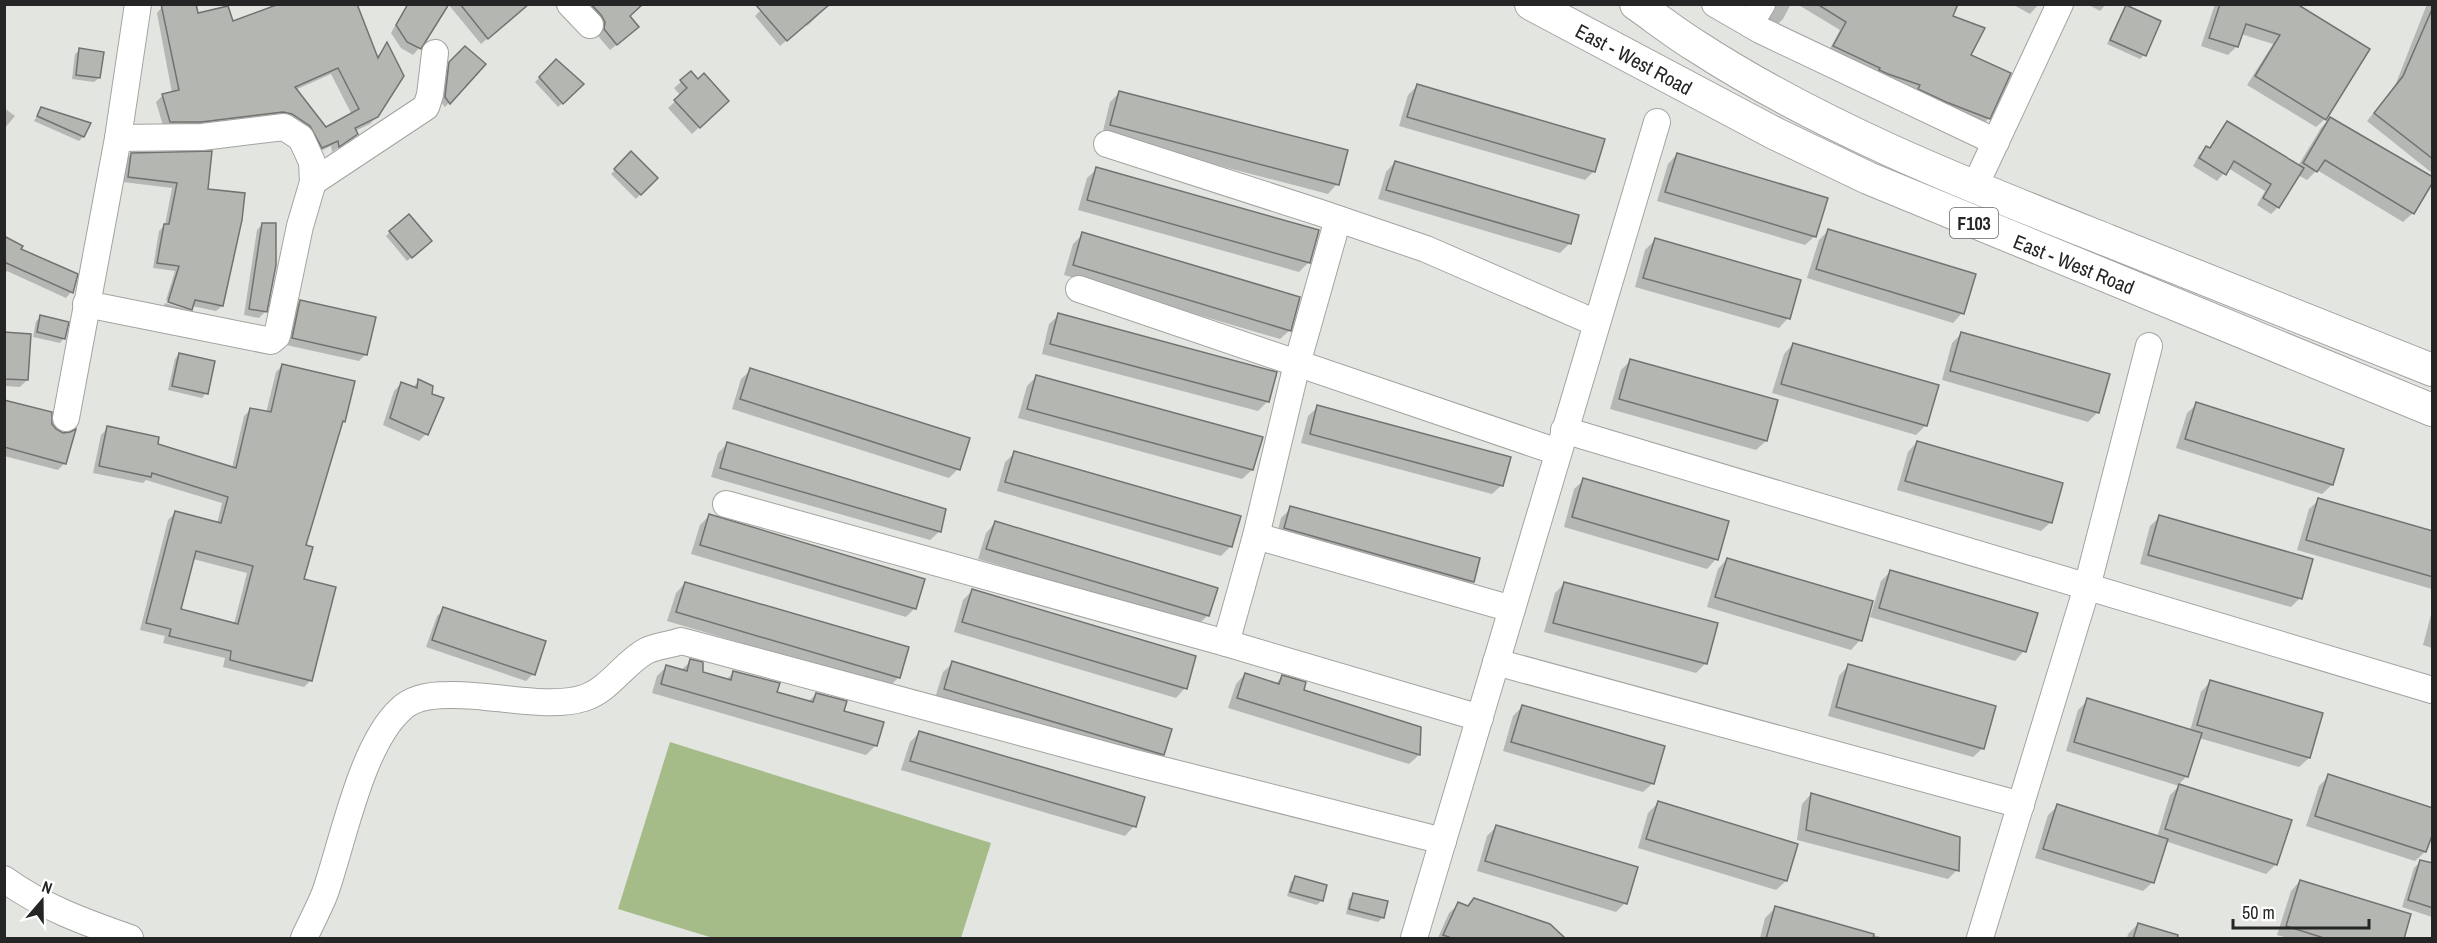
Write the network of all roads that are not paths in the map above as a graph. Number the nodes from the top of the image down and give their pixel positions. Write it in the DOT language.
graph roads {
  1 [pos="138,4"];
  2 [pos="570,4"];
  3 [pos="1531,4"];
  4 [pos="1565,4"];
  5 [pos="1628,4"];
  6 [pos="1636,4"];
  7 [pos="1715,4"];
  8 [pos="2060,4"];
  9 [pos="1756,14"];
  10 [pos="590,25"];
  11 [pos="1695,46"];
  12 [pos="435,53"];
  13 [pos="1668,76"];
  14 [pos="1657,122"];
  15 [pos="118,138"];
  16 [pos="1996,142"];
  17 [pos="1107,144"];
  18 [pos="313,182"];
  19 [pos="1975,186"];
  20 [pos="1338,219"];
  21 [pos="1078,289"];
  22 [pos="86,304"];
  23 [pos="1596,323"];
  24 [pos="2149,346"];
  25 [pos="1297,364"];
  26 [pos="2433,370"];
  27 [pos="2433,410"];
  28 [pos="66,418"];
  29 [pos="1561,441"];
  30 [pos="726,504"];
  31 [pos="1256,536"];
  32 [pos="2087,587"];
  33 [pos="1512,609"];
  34 [pos="1226,643"];
  35 [pos="1497,662"];
  36 [pos="2433,690"];
  37 [pos="1480,718"];
  38 [pos="2021,805"];
  39 [pos="1443,841"];
  40 [pos="4,879"];
  41 [pos="130,939"];
  42 [pos="304,939"];
  43 [pos="1414,939"];
  44 [pos="1980,939"];
  1 -- 15 [label="street"];
  2 -- 10 [label="street"];
  3 -- 13 [label="main road, East - West Road / F103"];
  4 -- 13 [label="main road"];
  5 -- 11 [label="main road"];
  6 -- 11 [label="main road, East - West Road / F103"];
  7 -- 9 [label="street"];
  8 -- 16 [label="street"];
  9 -- 16 [label="street"];
  11 -- 19 [label="main road, East - West Road / F103"];
  12 -- 18 [label="street"];
  13 -- 27 [label="main road, East - West Road / F103"];
  14 -- 23 [label="street"];
  15 -- 18 [label="street"];
  15 -- 22 [label="street"];
  16 -- 19 [label="street"];
  17 -- 20 [label="street"];
  18 -- 22 [label="street"];
  19 -- 26 [label="main road, East - West Road / F103"];
  20 -- 23 [label="street"];
  20 -- 25 [label="street"];
  21 -- 25 [label="street"];
  22 -- 28 [label="street"];
  23 -- 29 [label="street"];
  24 -- 32 [label="street"];
  25 -- 29 [label="street"];
  25 -- 31 [label="street"];
  29 -- 32 [label="street"];
  29 -- 33 [label="street"];
  30 -- 34 [label="street"];
  31 -- 33 [label="street"];
  31 -- 34 [label="street"];
  32 -- 36 [label="street"];
  32 -- 38 [label="street"];
  33 -- 35 [label="street"];
  34 -- 37 [label="street"];
  35 -- 37 [label="street"];
  35 -- 38 [label="street"];
  37 -- 39 [label="street"];
  38 -- 44 [label="street"];
  39 -- 42 [label="street"];
  39 -- 43 [label="street"];
  40 -- 41 [label="street"];
}
